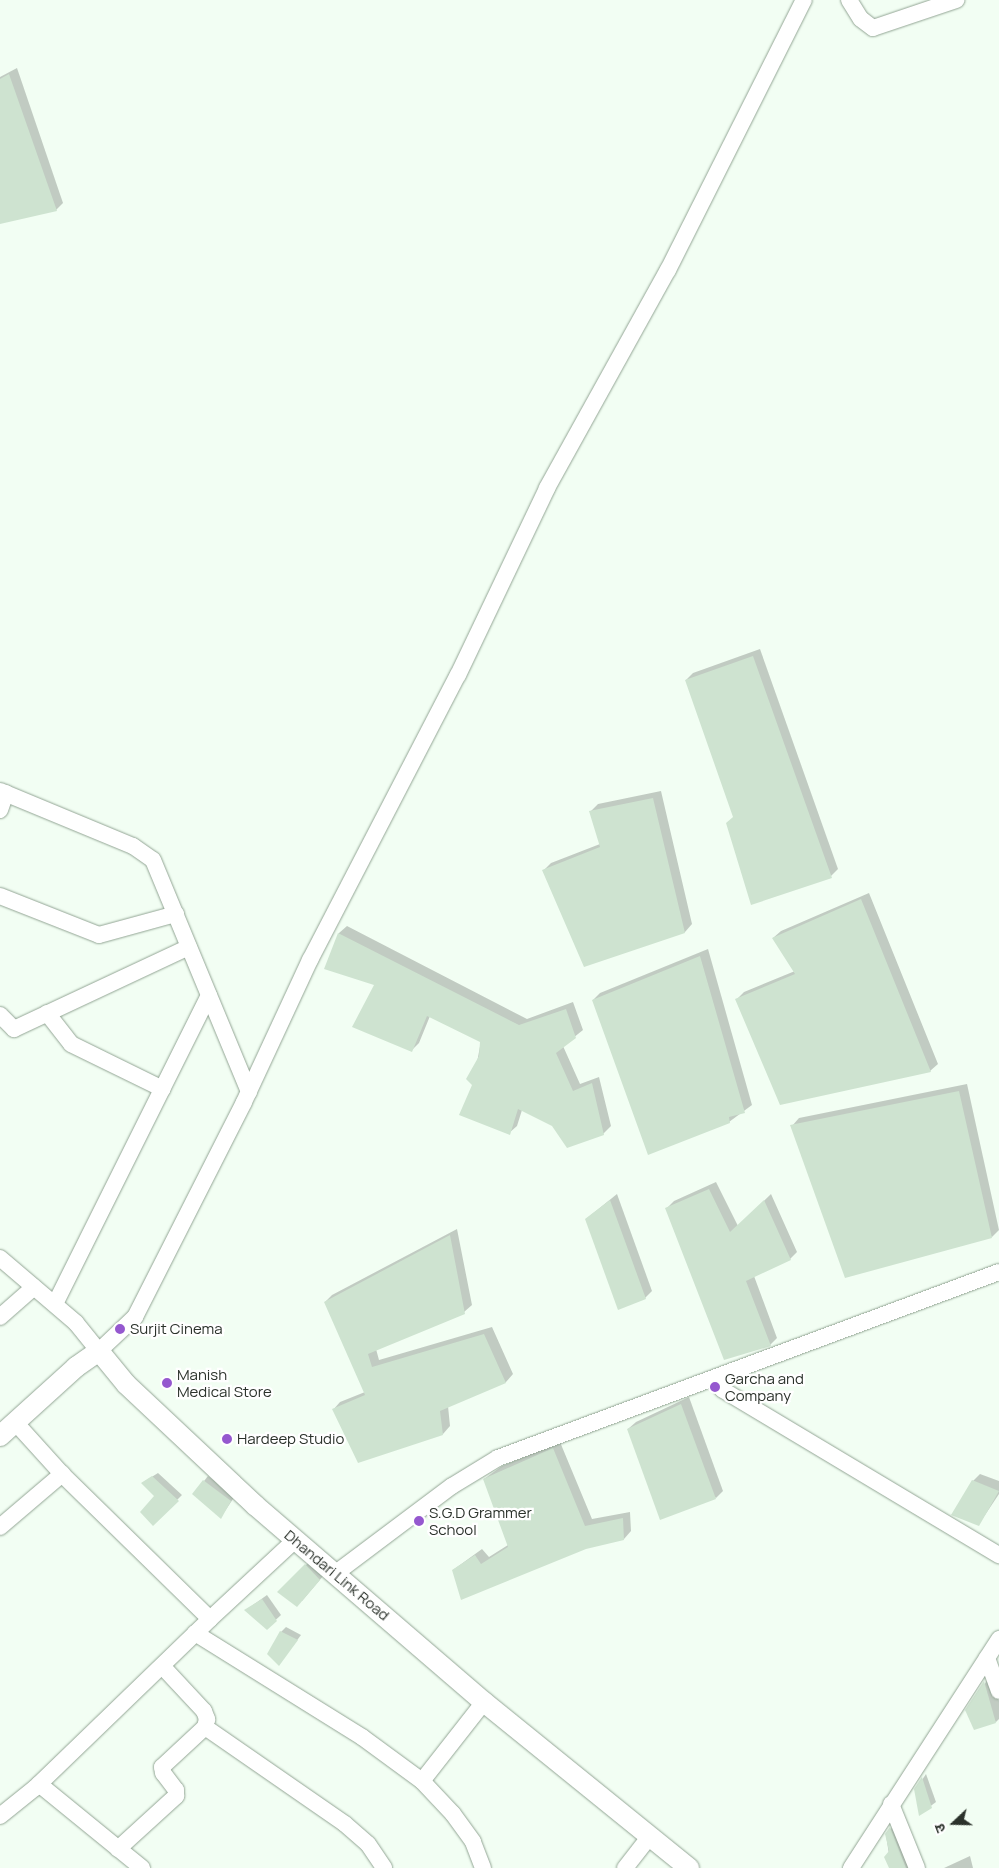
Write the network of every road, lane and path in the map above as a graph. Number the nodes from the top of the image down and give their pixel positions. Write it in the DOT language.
graph roads {
  1 [pos="804,0"];
  2 [pos="849,0"];
  3 [pos="956,0"];
  4 [pos="3,792"];
  5 [pos="0,810"];
  6 [pos="0,896"];
  7 [pos="176,914"];
  8 [pos="189,947"];
  9 [pos="209,996"];
  10 [pos="47,1014"];
  11 [pos="0,1016"];
  12 [pos="163,1089"];
  13 [pos="248,1092"];
  14 [pos="0,1258"];
  15 [pos="999,1272"];
  16 [pos="34,1287"];
  17 [pos="55,1304"];
  18 [pos="0,1317"];
  19 [pos="100,1351"];
  20 [pos="714,1380"];
  21 [pos="15,1422"];
  22 [pos="0,1436"];
  23 [pos="62,1474"];
  24 [pos="0,1527"];
  25 [pos="295,1540"];
  26 [pos="999,1555"];
  27 [pos="336,1572"];
  28 [pos="210,1619"];
  29 [pos="195,1633"];
  30 [pos="999,1639"];
  31 [pos="987,1658"];
  32 [pos="163,1668"];
  33 [pos="999,1690"];
  34 [pos="484,1702"];
  35 [pos="205,1727"];
  36 [pos="422,1781"];
  37 [pos="38,1784"];
  38 [pos="891,1804"];
  39 [pos="3,1810"];
  40 [pos="649,1837"];
  41 [pos="118,1849"];
  42 [pos="142,1868"];
  43 [pos="384,1868"];
  44 [pos="483,1868"];
  45 [pos="625,1868"];
  46 [pos="689,1868"];
  47 [pos="851,1868"];
  48 [pos="917,1868"];
  1 -- 13 [label="street"];
  2 -- 3 [label="street"];
  4 -- 5 [label="street"];
  4 -- 7 [label="street"];
  6 -- 7 [label="street"];
  7 -- 8 [label="street"];
  8 -- 9 [label="street"];
  8 -- 10 [label="street"];
  9 -- 12 [label="street"];
  9 -- 13 [label="street"];
  10 -- 11 [label="street"];
  10 -- 12 [label="street"];
  12 -- 17 [label="street"];
  13 -- 19 [label="street"];
  14 -- 16 [label="street"];
  15 -- 20 [label="street"];
  16 -- 17 [label="street"];
  16 -- 18 [label="street"];
  17 -- 19 [label="street"];
  19 -- 21 [label="street"];
  19 -- 25 [label="street, Dhandari Link Road"];
  20 -- 26 [label="street"];
  20 -- 27 [label="street"];
  21 -- 22 [label="street"];
  21 -- 23 [label="street"];
  23 -- 24 [label="street"];
  23 -- 28 [label="street"];
  25 -- 27 [label="street, Dhandari Link Road"];
  25 -- 28 [label="street"];
  27 -- 34 [label="street, Dhandari Link Road"];
  28 -- 29 [label="street"];
  29 -- 32 [label="street"];
  29 -- 36 [label="street"];
  30 -- 31 [label="street"];
  31 -- 33 [label="street"];
  31 -- 38 [label="street"];
  32 -- 35 [label="street"];
  32 -- 37 [label="street"];
  34 -- 36 [label="street"];
  34 -- 40 [label="street, Dhandari Link Road"];
  35 -- 41 [label="street"];
  35 -- 43 [label="street"];
  36 -- 44 [label="street"];
  37 -- 39 [label="street"];
  37 -- 41 [label="street"];
  38 -- 47 [label="street"];
  38 -- 48 [label="street"];
  40 -- 45 [label="street"];
  40 -- 46 [label="street, Dhandari Link Road"];
  41 -- 42 [label="street"];
}
